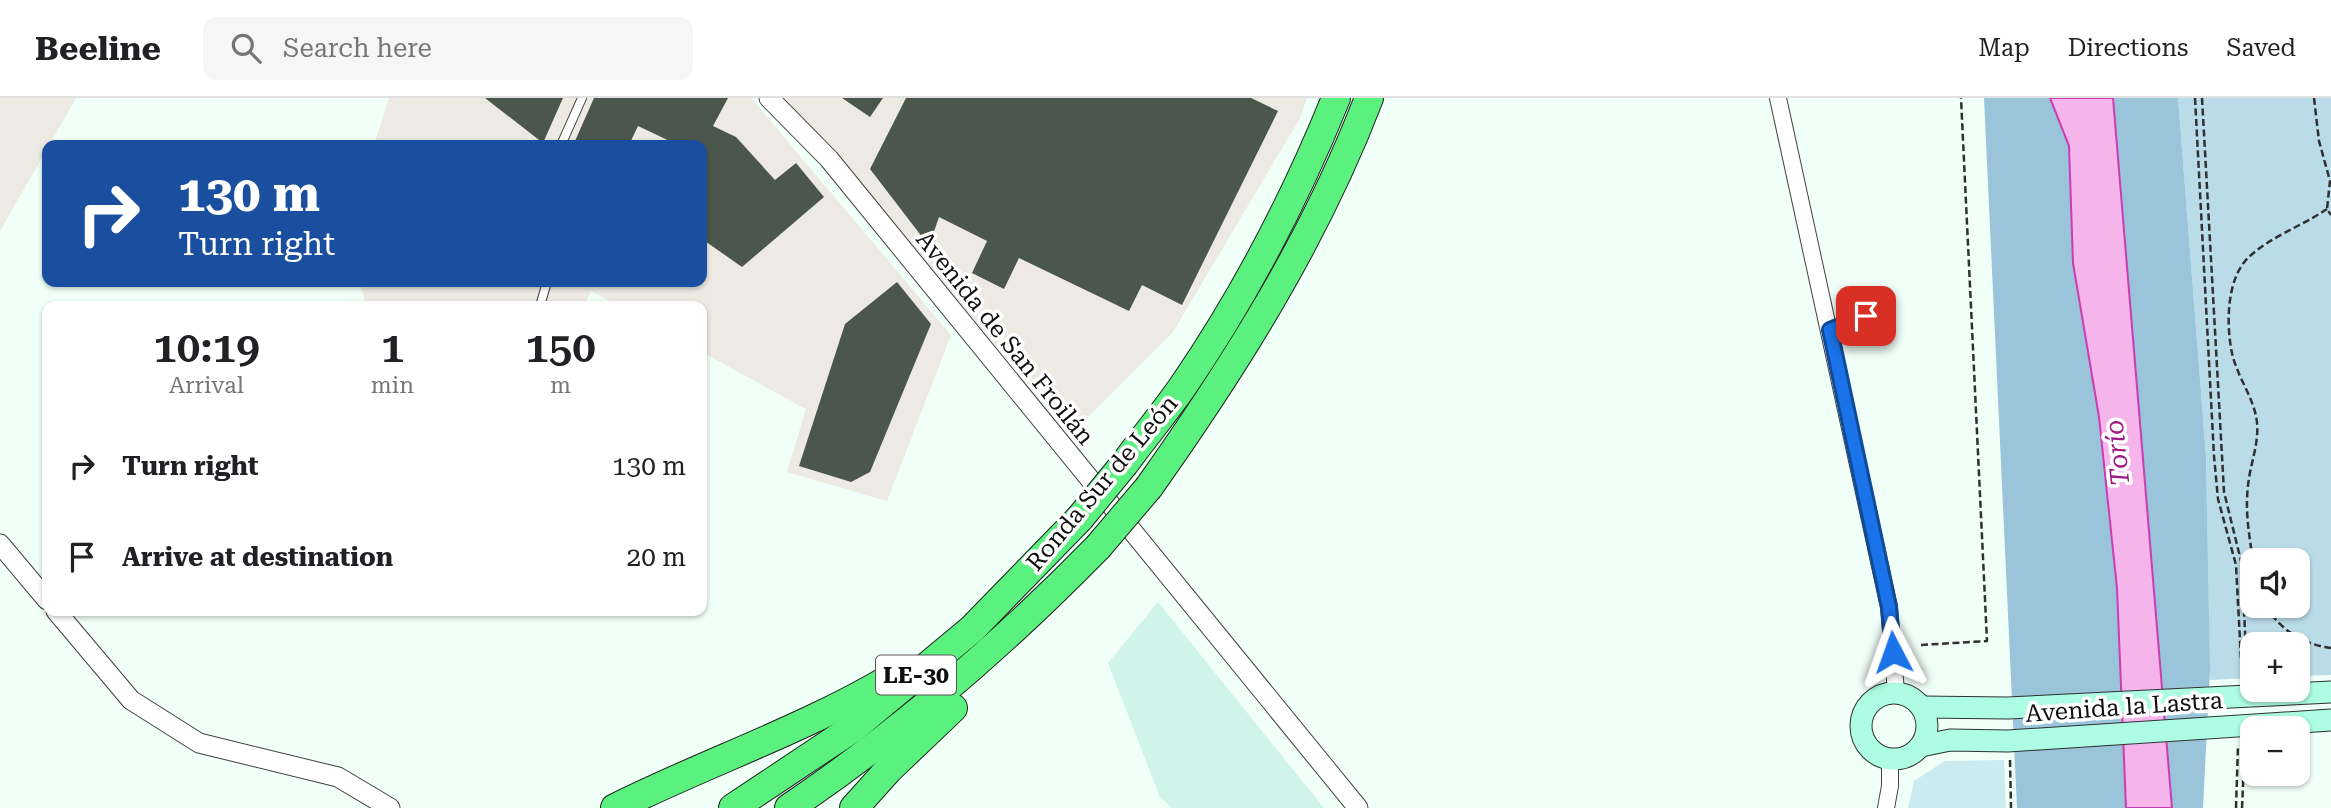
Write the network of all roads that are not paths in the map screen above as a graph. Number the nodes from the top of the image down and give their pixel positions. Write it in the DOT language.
graph roads {
  1 [pos="582,98"];
  2 [pos="769,98"];
  3 [pos="1336,98"];
  4 [pos="1369,98"];
  5 [pos="1778,98"];
  6 [pos="563,140"];
  7 [pos="1866,316"];
  8 [pos="1830,330"];
  9 [pos="0,544"];
  10 [pos="1060,586"];
  11 [pos="42,594"];
  12 [pos="60,616"];
  13 [pos="972,629"];
  14 [pos="1896,692"];
  15 [pos="2331,692"];
  16 [pos="1922,707"];
  17 [pos="2331,720"];
  18 [pos="1921,746"];
  19 [pos="1890,759"];
  20 [pos="390,808"];
  21 [pos="615,808"];
  22 [pos="733,808"];
  23 [pos="789,808"];
  24 [pos="854,808"];
  25 [pos="1358,808"];
  26 [pos="1886,808"];
  1 -- 6 [label="lane"];
  2 -- 25 [label="street, Avenida de San Froilán"];
  3 -- 13 [label="highway, Ronda Sur de León / LE-30, bridge"];
  4 -- 10 [label="highway, Ronda Sur de León / LE-30, bridge"];
  5 -- 8 [label="street"];
  7 -- 8 [label="lane"];
  8 -- 14 [label="street"];
  9 -- 11 [label="street"];
  10 -- 23 [label="highway, Ronda Sur de León / LE-30"];
  10 -- 24 [label="highway"];
  12 -- 20 [label="street"];
  13 -- 21 [label="highway"];
  13 -- 22 [label="highway, Ronda Sur de León / LE-30"];
  14 -- 16 [label="main road"];
  14 -- 19 [label="main road"];
  15 -- 16 [label="main road, Avenida la Lastra"];
  16 -- 18 [label="main road"];
  17 -- 18 [label="main road, Avenida la Lastra"];
  18 -- 19 [label="main road"];
  19 -- 26 [label="street"];
}
